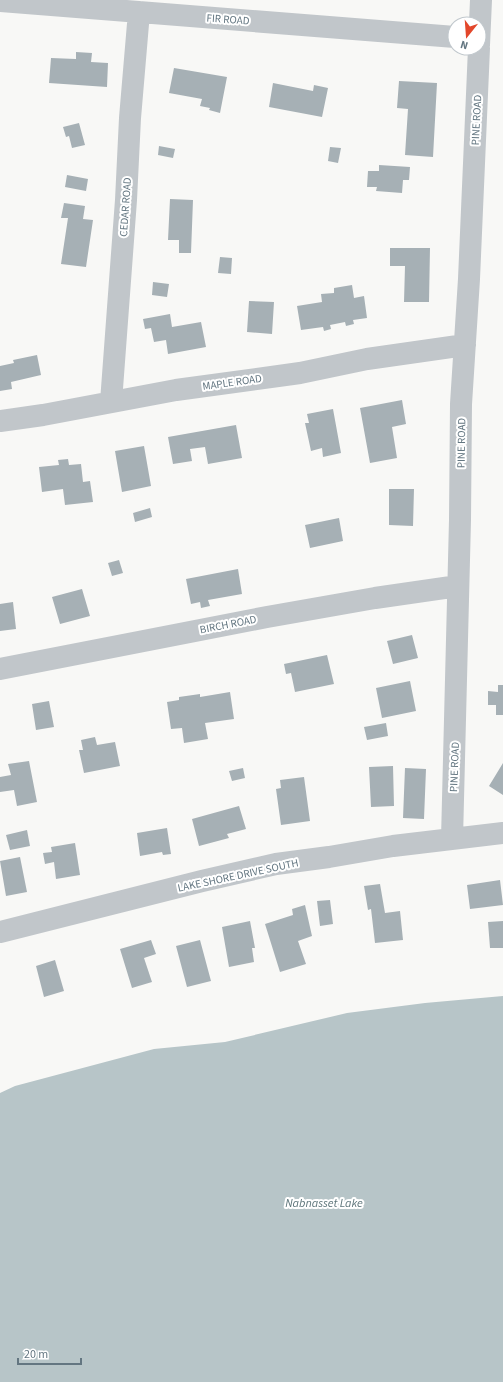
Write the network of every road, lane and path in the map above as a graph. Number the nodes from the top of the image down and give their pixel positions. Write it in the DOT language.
graph roads {
  1 [pos="481,0"];
  2 [pos="0,1"];
  3 [pos="139,12"];
  4 [pos="480,16"];
  5 [pos="447,36"];
  6 [pos="479,56"];
  7 [pos="465,345"];
  8 [pos="111,402"];
  9 [pos="0,421"];
  10 [pos="458,586"];
  11 [pos="0,669"];
  12 [pos="503,833"];
  13 [pos="452,839"];
  14 [pos="0,932"];
  1 -- 4 [label="street"];
  2 -- 3 [label="street, FIR ROAD"];
  3 -- 5 [label="street, FIR ROAD"];
  3 -- 8 [label="street, CEDAR ROAD"];
  6 -- 7 [label="street, PINE ROAD"];
  7 -- 8 [label="street, MAPLE ROAD"];
  7 -- 10 [label="street, PINE ROAD"];
  8 -- 9 [label="street, MAPLE ROAD"];
  10 -- 11 [label="street, BIRCH ROAD"];
  10 -- 13 [label="street, PINE ROAD"];
  12 -- 13 [label="street, LAKE SHORE DRIVE SOUTH"];
  13 -- 14 [label="street, LAKE SHORE DRIVE SOUTH"];
}
